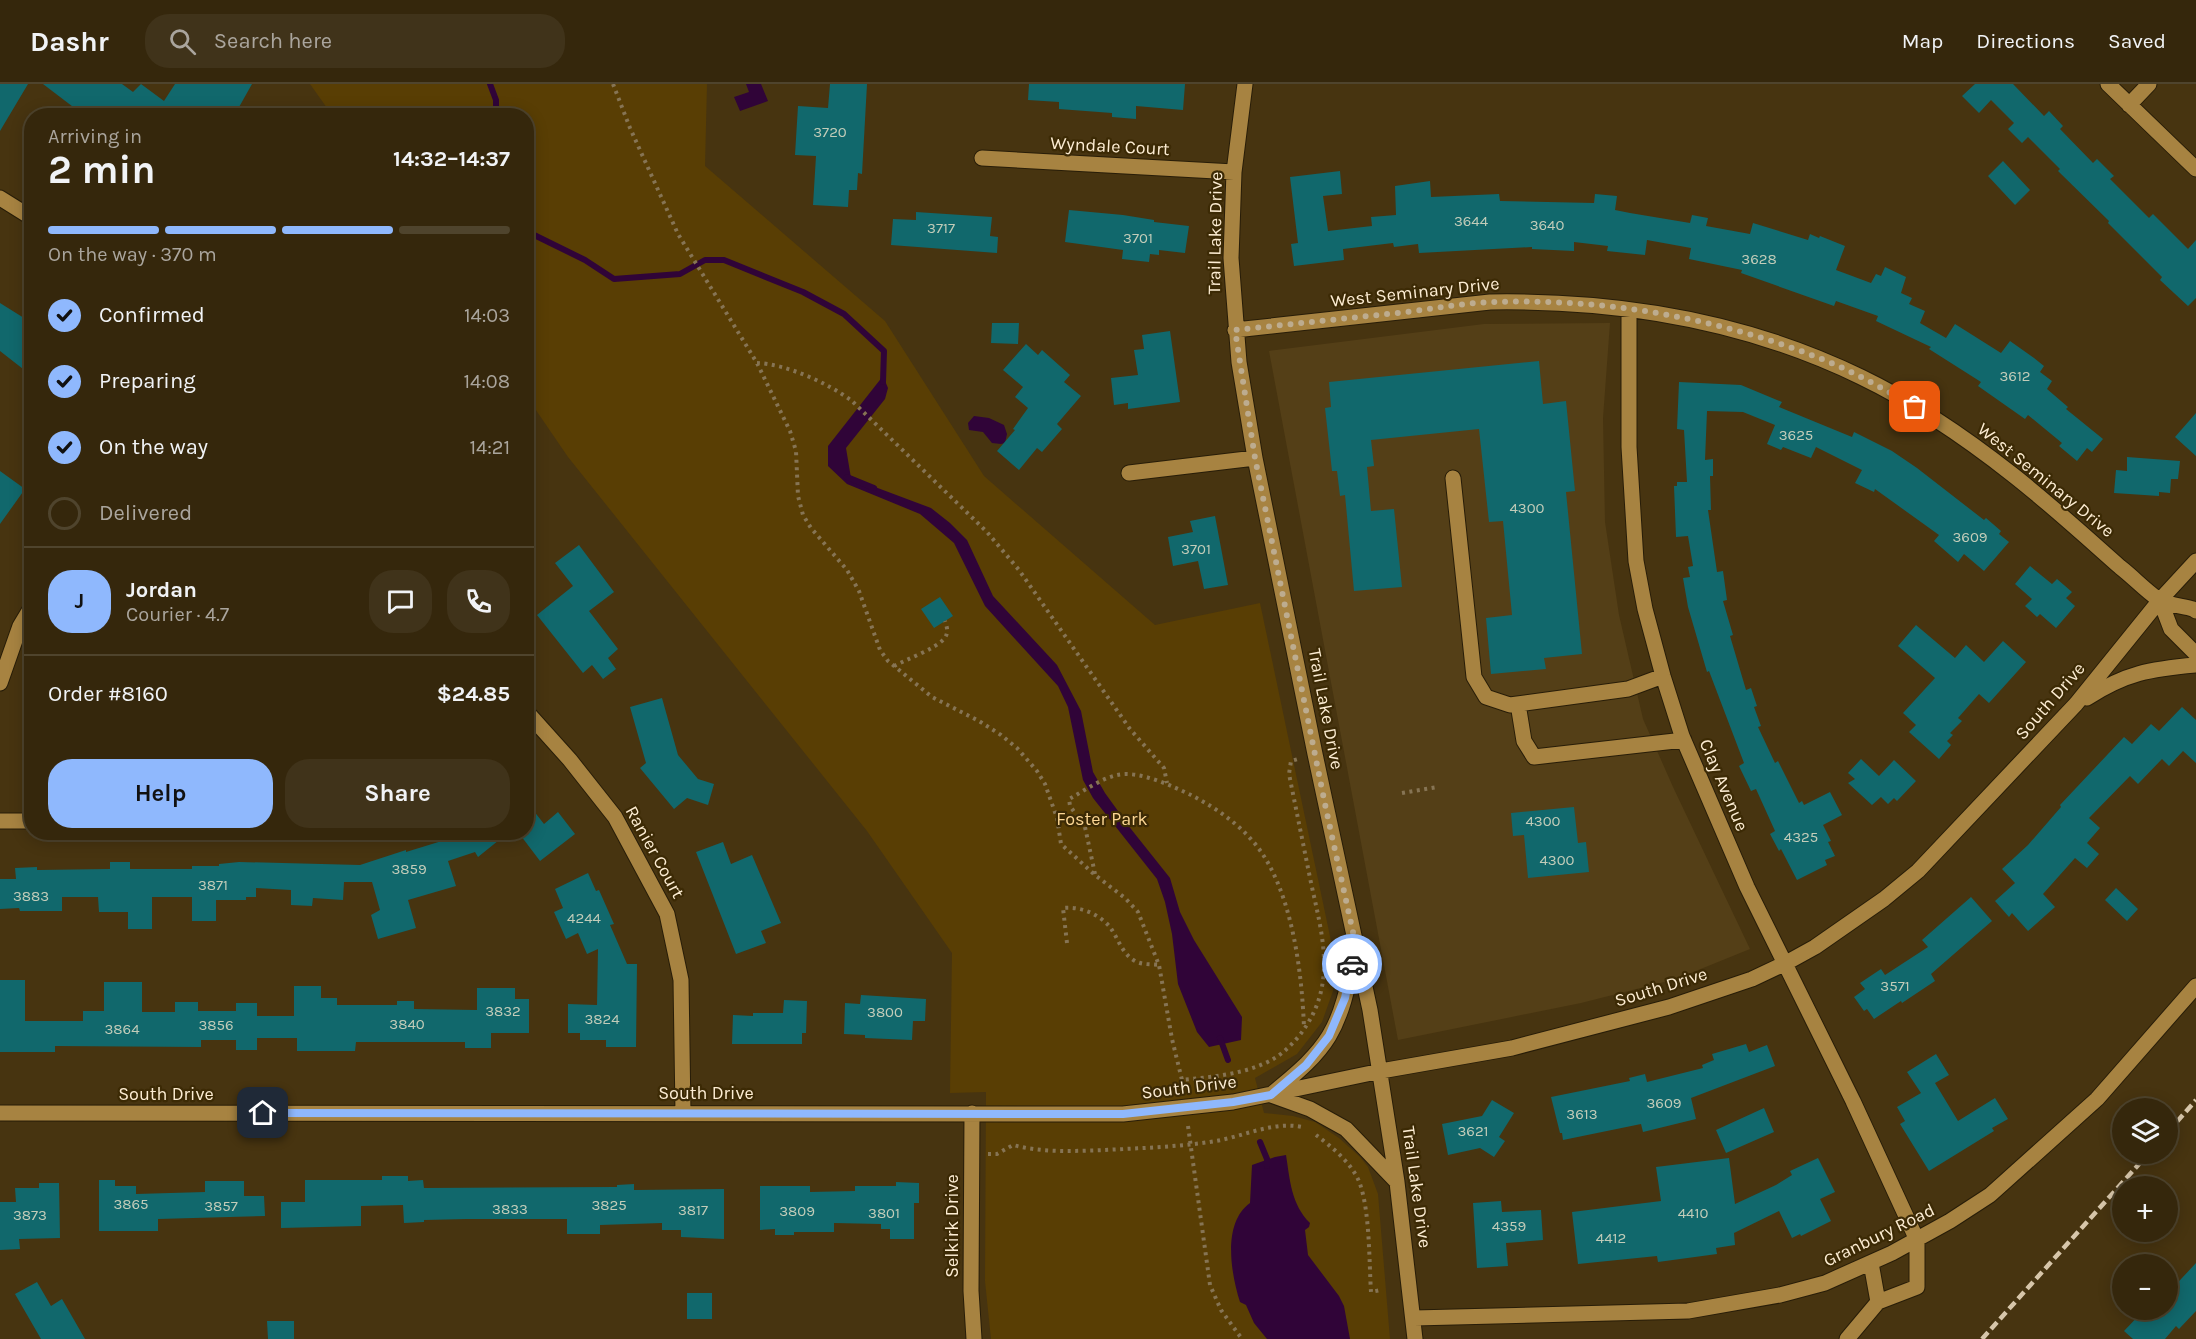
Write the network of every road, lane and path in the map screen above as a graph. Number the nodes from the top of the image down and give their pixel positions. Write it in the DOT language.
graph roads {
  1 [pos="613,84"];
  2 [pos="1245,84"];
  3 [pos="2108,84"];
  4 [pos="2149,84"];
  5 [pos="2129,105"];
  6 [pos="982,158"];
  7 [pos="2196,169"];
  8 [pos="1234,172"];
  9 [pos="0,198"];
  10 [pos="24,213"];
  11 [pos="1629,310"];
  12 [pos="1235,330"];
  13 [pos="757,363"];
  14 [pos="1255,458"];
  15 [pos="1129,473"];
  16 [pos="1453,478"];
  17 [pos="2196,561"];
  18 [pos="2160,600"];
  19 [pos="2196,611"];
  20 [pos="24,619"];
  21 [pos="945,621"];
  22 [pos="2196,654"];
  23 [pos="2196,665"];
  24 [pos="894,666"];
  25 [pos="1663,676"];
  26 [pos="0,683"];
  27 [pos="1518,704"];
  28 [pos="2076,704"];
  29 [pos="534,721"];
  30 [pos="1684,740"];
  31 [pos="1315,754"];
  32 [pos="1167,783"];
  33 [pos="1438,787"];
  34 [pos="1402,793"];
  35 [pos="0,821"];
  36 [pos="24,821"];
  37 [pos="1095,875"];
  38 [pos="1067,943"];
  39 [pos="1356,946"];
  40 [pos="1786,963"];
  41 [pos="1159,965"];
  42 [pos="2196,986"];
  43 [pos="1304,1029"];
  44 [pos="1381,1071"];
  45 [pos="1182,1080"];
  46 [pos="1184,1090"];
  47 [pos="1271,1095"];
  48 [pos="0,1113"];
  49 [pos="683,1113"];
  50 [pos="972,1113"];
  51 [pos="1188,1126"];
  52 [pos="1190,1144"];
  53 [pos="972,1154"];
  54 [pos="1397,1182"];
  55 [pos="1917,1240"];
  56 [pos="1871,1263"];
  57 [pos="1381,1290"];
  58 [pos="1878,1302"];
  59 [pos="1414,1318"];
  60 [pos="974,1339"];
  61 [pos="1242,1339"];
  62 [pos="1415,1339"];
  63 [pos="1847,1339"];
  1 -- 13 [label="path"];
  2 -- 8 [label="street, Trail Lake Drive"];
  3 -- 5 [label="street"];
  4 -- 5 [label="street"];
  5 -- 7 [label="street"];
  6 -- 8 [label="street, Wyndale Court"];
  8 -- 12 [label="street, Trail Lake Drive"];
  9 -- 10 [label="street"];
  11 -- 12 [label="street, West Seminary Drive"];
  11 -- 18 [label="street, West Seminary Drive"];
  11 -- 25 [label="street, Clay Avenue"];
  12 -- 14 [label="street, Trail Lake Drive"];
  13 -- 24 [label="path"];
  13 -- 32 [label="path"];
  14 -- 15 [label="street"];
  14 -- 31 [label="street, Trail Lake Drive"];
  16 -- 27 [label="street"];
  17 -- 18 [label="street, South Drive"];
  18 -- 19 [label="street, West Seminary Drive"];
  18 -- 22 [label="street, West Seminary Drive"];
  18 -- 28 [label="street, South Drive"];
  20 -- 26 [label="street"];
  21 -- 24 [label="path"];
  23 -- 28 [label="street"];
  24 -- 37 [label="path"];
  25 -- 27 [label="street"];
  25 -- 30 [label="street, Clay Avenue"];
  27 -- 30 [label="street"];
  28 -- 40 [label="street, South Drive"];
  29 -- 49 [label="street, Ranier Court"];
  30 -- 40 [label="street, Clay Avenue"];
  31 -- 39 [label="street, Trail Lake Drive"];
  31 -- 43 [label="path"];
  32 -- 37 [label="path"];
  32 -- 43 [label="path"];
  33 -- 34 [label="path"];
  35 -- 36 [label="street"];
  37 -- 41 [label="path"];
  38 -- 41 [label="path"];
  39 -- 44 [label="street, Trail Lake Drive"];
  39 -- 47 [label="street"];
  40 -- 44 [label="street, South Drive"];
  40 -- 55 [label="street, Clay Avenue"];
  41 -- 45 [label="path"];
  42 -- 55 [label="street, Granbury Road"];
  43 -- 45 [label="path"];
  44 -- 47 [label="street, South Drive"];
  44 -- 54 [label="street, Trail Lake Drive"];
  45 -- 46 [label="path"];
  47 -- 50 [label="street, South Drive"];
  47 -- 54 [label="street"];
  48 -- 49 [label="street, South Drive"];
  49 -- 50 [label="street, South Drive"];
  50 -- 53 [label="street, Selkirk Drive"];
  51 -- 52 [label="path"];
  52 -- 53 [label="path"];
  52 -- 57 [label="path"];
  52 -- 61 [label="path"];
  53 -- 60 [label="street, Selkirk Drive"];
  54 -- 59 [label="street, Trail Lake Drive"];
  55 -- 56 [label="street, Granbury Road"];
  55 -- 58 [label="street"];
  56 -- 58 [label="street"];
  56 -- 59 [label="street, Granbury Road"];
  58 -- 63 [label="street"];
  59 -- 62 [label="street, Trail Lake Drive"];
}
